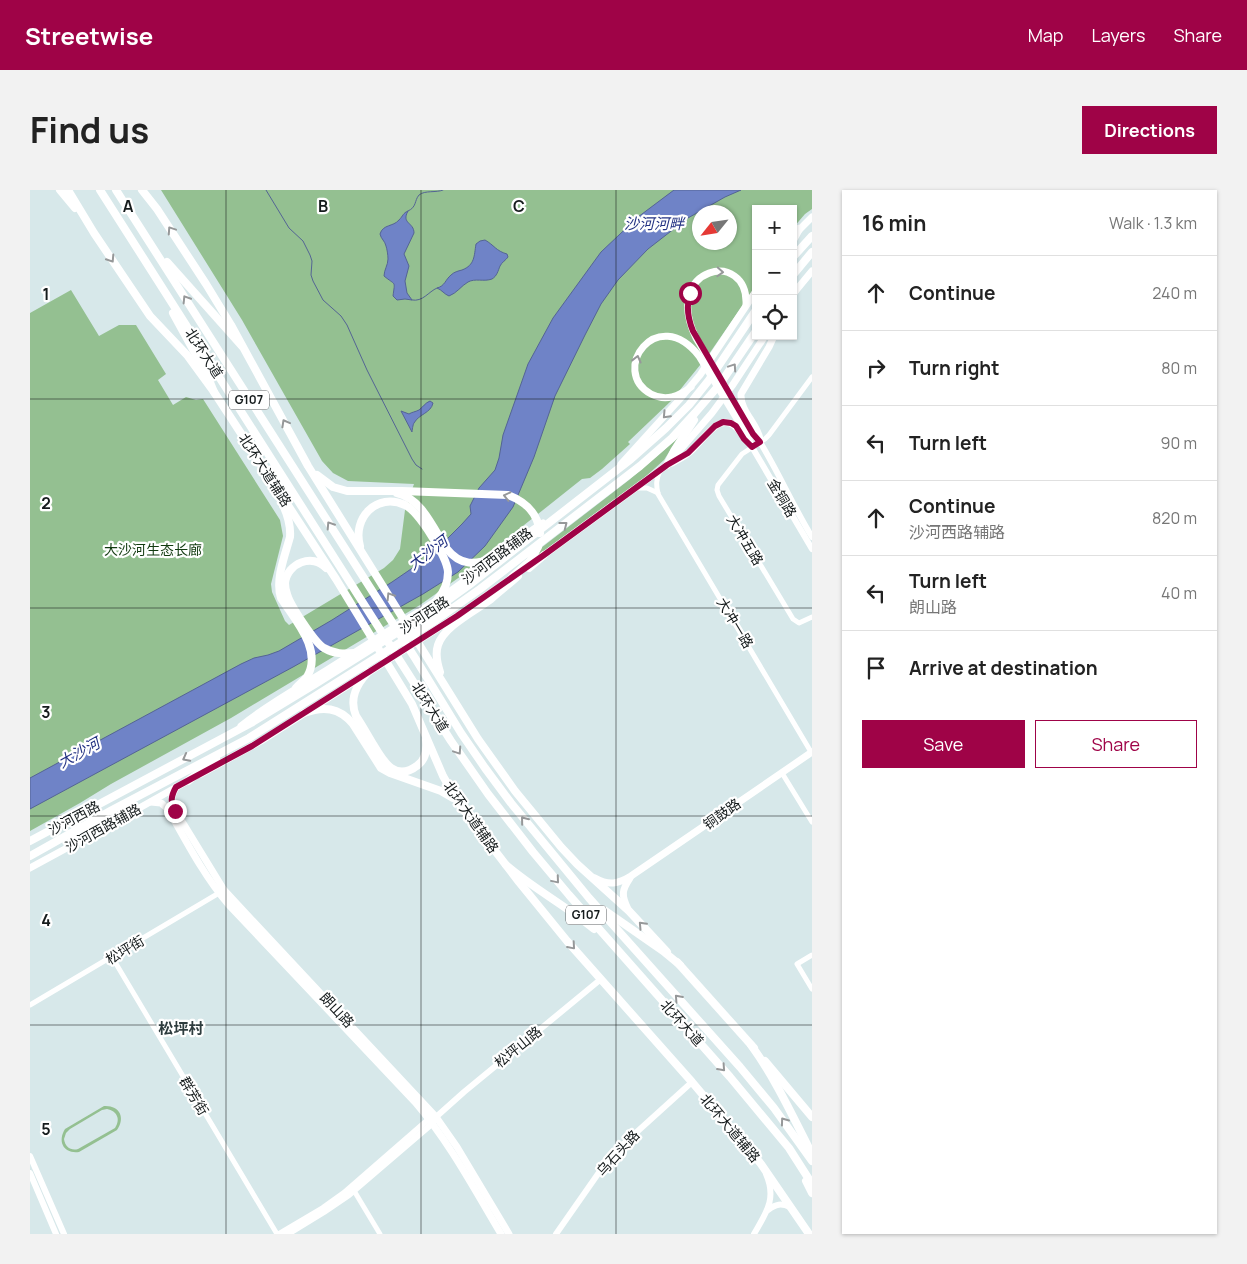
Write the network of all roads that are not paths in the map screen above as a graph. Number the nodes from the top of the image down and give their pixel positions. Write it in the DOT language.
graph roads {
  1 [pos="60,190"];
  2 [pos="68,190"];
  3 [pos="100,190"];
  4 [pos="116,190"];
  5 [pos="144,190"];
  6 [pos="812,216"];
  7 [pos="86,218"];
  8 [pos="799,229"];
  9 [pos="797,231"];
  10 [pos="797,233"];
  11 [pos="144,234"];
  12 [pos="812,236"];
  13 [pos="812,252"];
  14 [pos="797,253"];
  15 [pos="149,267"];
  16 [pos="797,270"];
  17 [pos="812,271"];
  18 [pos="797,289"];
  19 [pos="753,295"];
  20 [pos="746,306"];
  21 [pos="752,316"];
  22 [pos="752,337"];
  23 [pos="762,340"];
  24 [pos="772,340"];
  25 [pos="242,346"];
  26 [pos="701,353"];
  27 [pos="812,377"];
  28 [pos="691,387"];
  29 [pos="214,392"];
  30 [pos="705,403"];
  31 [pos="742,421"];
  32 [pos="760,442"];
  33 [pos="752,447"];
  34 [pos="308,466"];
  35 [pos="664,468"];
  36 [pos="614,472"];
  37 [pos="276,487"];
  38 [pos="635,488"];
  39 [pos="387,491"];
  40 [pos="658,494"];
  41 [pos="565,510"];
  42 [pos="812,537"];
  43 [pos="812,549"];
  44 [pos="544,555"];
  45 [pos="497,557"];
  46 [pos="367,559"];
  47 [pos="512,577"];
  48 [pos="336,579"];
  49 [pos="286,600"];
  50 [pos="437,600"];
  51 [pos="812,617"];
  52 [pos="355,653"];
  53 [pos="368,672"];
  54 [pos="444,683"];
  55 [pos="296,688"];
  56 [pos="304,713"];
  57 [pos="356,722"];
  58 [pos="424,731"];
  59 [pos="229,735"];
  60 [pos="233,746"];
  61 [pos="812,752"];
  62 [pos="380,762"];
  63 [pos="782,773"];
  64 [pos="188,780"];
  65 [pos="176,787"];
  66 [pos="151,802"];
  67 [pos="459,804"];
  68 [pos="85,812"];
  69 [pos="812,822"];
  70 [pos="113,823"];
  71 [pos="30,841"];
  72 [pos="55,842"];
  73 [pos="46,847"];
  74 [pos="30,856"];
  75 [pos="506,865"];
  76 [pos="30,868"];
  77 [pos="588,874"];
  78 [pos="631,876"];
  79 [pos="219,893"];
  80 [pos="589,898"];
  81 [pos="629,912"];
  82 [pos="618,951"];
  83 [pos="812,955"];
  84 [pos="112,957"];
  85 [pos="680,965"];
  86 [pos="601,979"];
  87 [pos="812,989"];
  88 [pos="30,1006"];
  89 [pos="751,1045"];
  90 [pos="692,1082"];
  91 [pos="812,1117"];
  92 [pos="433,1120"];
  93 [pos="789,1148"];
  94 [pos="812,1153"];
  95 [pos="30,1156"];
  96 [pos="812,1161"];
  97 [pos="761,1164"];
  98 [pos="30,1173"];
  99 [pos="812,1184"];
  100 [pos="353,1189"];
  101 [pos="812,1193"];
  102 [pos="792,1208"];
  103 [pos="767,1211"];
  104 [pos="56,1234"];
  105 [pos="64,1234"];
  106 [pos="278,1234"];
  107 [pos="288,1234"];
  108 [pos="380,1234"];
  109 [pos="501,1234"];
  110 [pos="508,1234"];
  111 [pos="556,1234"];
  112 [pos="754,1234"];
  113 [pos="809,1234"];
  1 -- 7 [label="main road"];
  2 -- 7 [label="main road, 北环大道辅路"];
  3 -- 15 [label="main road, 北环大道 / G107"];
  4 -- 11 [label="main road, 北环大道 / G107"];
  25 -- 5 [label="main road, one-way"];
  6 -- 8 [label="main road"];
  7 -- 29 [label="main road, 北环大道辅路, one-way"];
  8 -- 9 [label="main road"];
  8 -- 10 [label="main road"];
  11 -- 25 [label="main road"];
  80 -- 11 [label="main road, 北环大道 / G107, one-way"];
  12 -- 14 [label="main road"];
  13 -- 16 [label="main road"];
  15 -- 29 [label="main road"];
  15 -- 82 [label="main road, 北环大道 / G107, one-way"];
  17 -- 18 [label="main road"];
  19 -- 20 [label="main road"];
  26 -- 20 [label="main road, one-way"];
  20 -- 28 [label="main road"];
  21 -- 36 [label="main road, 沙河西路"];
  30 -- 22 [label="main road, 沙河西路, one-way"];
  23 -- 35 [label="main road, 沙河西路辅路"];
  24 -- 32 [label="main road"];
  34 -- 25 [label="main road, one-way"];
  28 -- 26 [label="main road, one-way"];
  26 -- 31 [label="main road"];
  27 -- 32 [label="street"];
  28 -- 36 [label="main road, one-way"];
  29 -- 37 [label="main road, 北环大道辅路"];
  30 -- 35 [label="main road"];
  60 -- 30 [label="main road, 沙河西路, one-way"];
  31 -- 32 [label="main road"];
  31 -- 33 [label="main road"];
  32 -- 33 [label="street"];
  32 -- 42 [label="street, 金铜路"];
  33 -- 35 [label="main road"];
  33 -- 43 [label="street, 金铜路"];
  33 -- 51 [label="street, 大冲五路"];
  34 -- 39 [label="main road"];
  34 -- 46 [label="main road"];
  35 -- 38 [label="main road, 沙河西路辅路"];
  35 -- 40 [label="street"];
  36 -- 41 [label="main road, 沙河西路"];
  37 -- 48 [label="main road, 北环大道辅路"];
  37 -- 49 [label="main road"];
  38 -- 40 [label="street"];
  38 -- 44 [label="main road, 沙河西路辅路"];
  39 -- 45 [label="main road"];
  47 -- 39 [label="main road, one-way"];
  40 -- 61 [label="street, 大冲一路"];
  41 -- 45 [label="main road, 沙河西路辅路"];
  41 -- 59 [label="main road, 沙河西路"];
  44 -- 47 [label="main road, 沙河西路辅路"];
  44 -- 54 [label="main road"];
  45 -- 50 [label="main road, 沙河西路辅路"];
  46 -- 50 [label="main road"];
  54 -- 46 [label="main road, one-way"];
  47 -- 53 [label="main road, 沙河西路辅路"];
  48 -- 49 [label="main road"];
  48 -- 58 [label="main road, 北环大道辅路"];
  49 -- 52 [label="main road"];
  49 -- 55 [label="main road"];
  50 -- 52 [label="main road, 沙河西路辅路"];
  52 -- 55 [label="main road, 沙河西路辅路"];
  53 -- 56 [label="main road, 沙河西路辅路"];
  53 -- 57 [label="main road"];
  54 -- 77 [label="main road"];
  55 -- 59 [label="main road, 沙河西路辅路"];
  56 -- 57 [label="main road"];
  56 -- 64 [label="main road, 沙河西路辅路"];
  57 -- 62 [label="main road"];
  58 -- 62 [label="main road"];
  58 -- 67 [label="main road, 北环大道辅路"];
  59 -- 68 [label="main road, 沙河西路, one-way"];
  60 -- 64 [label="main road"];
  60 -- 72 [label="main road, 沙河西路"];
  61 -- 63 [label="main road, 铜鼓路"];
  62 -- 67 [label="main road"];
  63 -- 69 [label="street"];
  63 -- 78 [label="main road, 铜鼓路"];
  64 -- 65 [label="main road, 沙河西路辅路"];
  65 -- 66 [label="main road, 沙河西路辅路"];
  65 -- 92 [label="main road, 朗山路"];
  66 -- 70 [label="main road, 沙河西路辅路"];
  66 -- 79 [label="main road, 朗山路"];
  67 -- 75 [label="main road, 北环大道辅路"];
  68 -- 71 [label="main road, 沙河西路"];
  68 -- 73 [label="main road"];
  70 -- 72 [label="main road"];
  70 -- 76 [label="main road, 沙河西路辅路"];
  72 -- 73 [label="main road, 沙河西路"];
  73 -- 74 [label="main road, 沙河西路"];
  75 -- 82 [label="main road"];
  75 -- 86 [label="main road, 北环大道辅路, one-way"];
  77 -- 78 [label="main road, 铜鼓路"];
  77 -- 81 [label="main road"];
  78 -- 81 [label="main road"];
  79 -- 84 [label="street, 松坪街"];
  79 -- 92 [label="main road, 朗山路"];
  80 -- 85 [label="main road"];
  96 -- 80 [label="main road, 北环大道 / G107, one-way"];
  85 -- 81 [label="main road, one-way"];
  82 -- 93 [label="main road, 北环大道 / G107, one-way"];
  83 -- 87 [label="street"];
  84 -- 88 [label="street, 松坪街"];
  84 -- 106 [label="street, 群芳街"];
  85 -- 89 [label="main road"];
  86 -- 90 [label="main road, 北环大道辅路"];
  86 -- 92 [label="street, 松坪山路"];
  89 -- 91 [label="main road"];
  89 -- 94 [label="main road"];
  90 -- 97 [label="main road, 北环大道辅路"];
  90 -- 111 [label="street, 乌石头路"];
  92 -- 100 [label="street, 松坪山路"];
  92 -- 109 [label="main road, 朗山路"];
  92 -- 110 [label="main road, 朗山路"];
  93 -- 99 [label="main road, 北环大道 / G107"];
  93 -- 101 [label="main road"];
  95 -- 105 [label="street"];
  97 -- 102 [label="main road, 北环大道辅路"];
  97 -- 103 [label="street"];
  98 -- 104 [label="street"];
  100 -- 106 [label="street, 松坪山路"];
  100 -- 107 [label="street, 松坪山路"];
  100 -- 108 [label="street"];
  102 -- 103 [label="street"];
  102 -- 113 [label="main road, 北环大道辅路"];
  103 -- 112 [label="street"];
}
